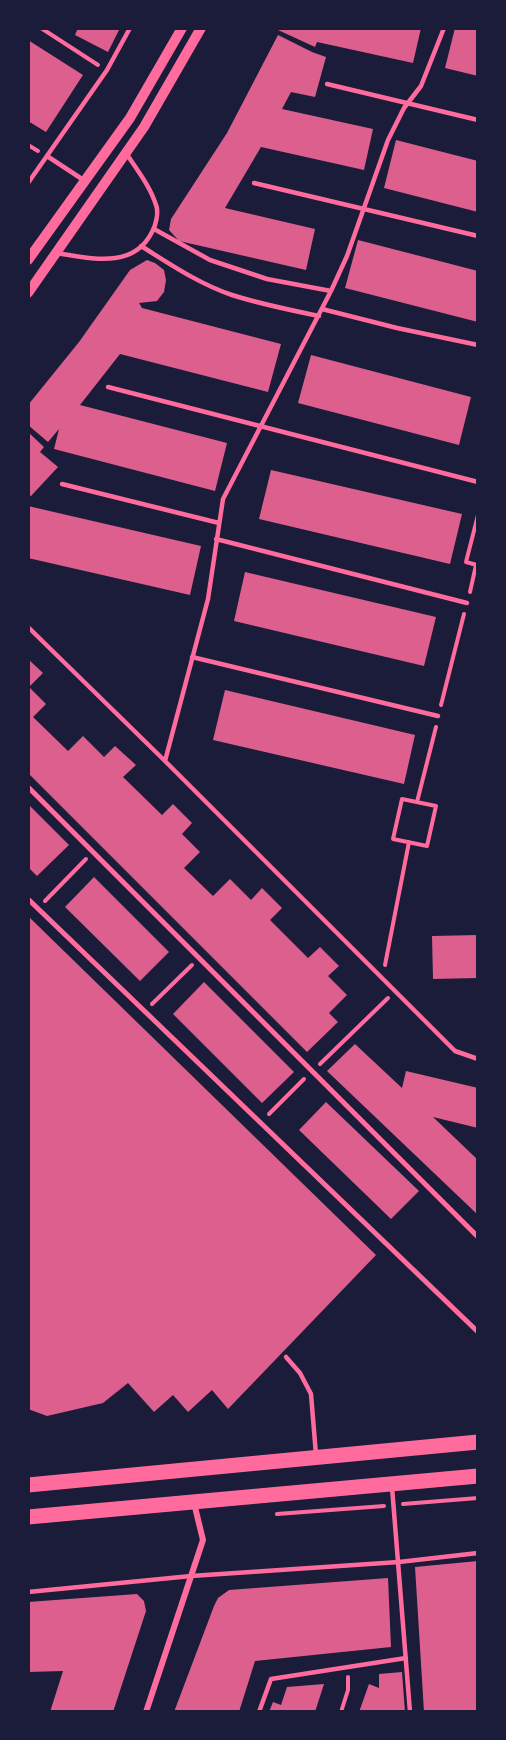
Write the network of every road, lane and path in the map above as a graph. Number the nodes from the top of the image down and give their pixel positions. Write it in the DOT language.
graph roads {
  1 [pos="41,28"];
  2 [pos="130,28"];
  3 [pos="182,28"];
  4 [pos="201,28"];
  5 [pos="444,28"];
  6 [pos="106,70"];
  7 [pos="327,84"];
  8 [pos="408,104"];
  9 [pos="477,120"];
  10 [pos="126,153"];
  11 [pos="47,156"];
  12 [pos="85,181"];
  13 [pos="28,183"];
  14 [pos="254,183"];
  15 [pos="364,209"];
  16 [pos="154,229"];
  17 [pos="477,236"];
  18 [pos="141,246"];
  19 [pos="56,253"];
  20 [pos="28,260"];
  21 [pos="331,291"];
  22 [pos="28,293"];
  23 [pos="322,309"];
  24 [pos="319,316"];
  25 [pos="477,345"];
  26 [pos="108,387"];
  27 [pos="261,427"];
  28 [pos="477,482"];
  29 [pos="62,484"];
  30 [pos="477,515"];
  31 [pos="219,523"];
  32 [pos="216,539"];
  33 [pos="477,565"];
  34 [pos="467,603"];
  35 [pos="28,627"];
  36 [pos="192,657"];
  37 [pos="438,716"];
  38 [pos="165,761"];
  39 [pos="28,787"];
  40 [pos="417,802"];
  41 [pos="410,842"];
  42 [pos="93,852"];
  43 [pos="28,898"];
  44 [pos="38,908"];
  45 [pos="199,958"];
  46 [pos="382,979"];
  47 [pos="395,991"];
  48 [pos="145,1011"];
  49 [pos="477,1059"];
  50 [pos="312,1071"];
  51 [pos="261,1122"];
  52 [pos="477,1237"];
  53 [pos="477,1332"];
  54 [pos="286,1357"];
  55 [pos="477,1442"];
  56 [pos="316,1458"];
  57 [pos="477,1476"];
  58 [pos="28,1485"];
  59 [pos="392,1485"];
  60 [pos="194,1502"];
  61 [pos="28,1517"];
  62 [pos="477,1553"];
  63 [pos="399,1562"];
  64 [pos="191,1576"];
  65 [pos="28,1592"];
  66 [pos="406,1658"];
  67 [pos="349,1667"];
  68 [pos="146,1712"];
  69 [pos="259,1712"];
  70 [pos="341,1712"];
  71 [pos="410,1712"];
  1 -- 6 [label="path"];
  2 -- 6 [label="lane"];
  3 -- 12 [label="street"];
  4 -- 10 [label="street"];
  5 -- 8 [label="lane"];
  6 -- 11 [label="lane"];
  7 -- 8 [label="lane"];
  8 -- 9 [label="lane"];
  8 -- 15 [label="lane"];
  10 -- 16 [label="lane"];
  10 -- 19 [label="street"];
  11 -- 12 [label="lane"];
  11 -- 13 [label="lane"];
  12 -- 20 [label="street"];
  14 -- 15 [label="lane"];
  15 -- 17 [label="lane"];
  15 -- 21 [label="lane"];
  16 -- 18 [label="lane"];
  16 -- 21 [label="lane"];
  18 -- 19 [label="lane"];
  18 -- 24 [label="lane"];
  19 -- 22 [label="street"];
  21 -- 23 [label="lane"];
  23 -- 24 [label="lane"];
  23 -- 25 [label="lane"];
  24 -- 27 [label="lane"];
  26 -- 27 [label="lane"];
  27 -- 28 [label="lane"];
  27 -- 31 [label="lane"];
  29 -- 31 [label="lane"];
  30 -- 33 [label="path"];
  31 -- 32 [label="lane"];
  32 -- 34 [label="lane"];
  32 -- 36 [label="lane"];
  33 -- 34 [label="path"];
  34 -- 37 [label="path"];
  35 -- 38 [label="lane"];
  36 -- 37 [label="lane"];
  36 -- 38 [label="lane"];
  37 -- 40 [label="path"];
  38 -- 46 [label="lane"];
  39 -- 42 [label="street"];
  40 -- 41 [label="path"];
  40 -- 41 [label="path"];
  41 -- 46 [label="path"];
  42 -- 44 [label="path"];
  42 -- 45 [label="street"];
  43 -- 44 [label="street"];
  44 -- 48 [label="street"];
  45 -- 48 [label="path"];
  45 -- 50 [label="street"];
  46 -- 47 [label="lane"];
  47 -- 49 [label="lane"];
  47 -- 50 [label="path"];
  48 -- 51 [label="street"];
  50 -- 51 [label="path"];
  50 -- 52 [label="street"];
  51 -- 53 [label="street"];
  54 -- 56 [label="lane"];
  55 -- 56 [label="main road"];
  56 -- 58 [label="main road"];
  57 -- 59 [label="main road"];
  59 -- 60 [label="main road"];
  59 -- 63 [label="lane"];
  60 -- 61 [label="main road"];
  60 -- 64 [label="street"];
  62 -- 63 [label="lane"];
  63 -- 64 [label="lane"];
  63 -- 66 [label="lane"];
  64 -- 65 [label="lane"];
  64 -- 68 [label="street"];
  66 -- 67 [label="lane"];
  66 -- 71 [label="lane"];
  67 -- 69 [label="lane"];
  67 -- 70 [label="path"];
}
